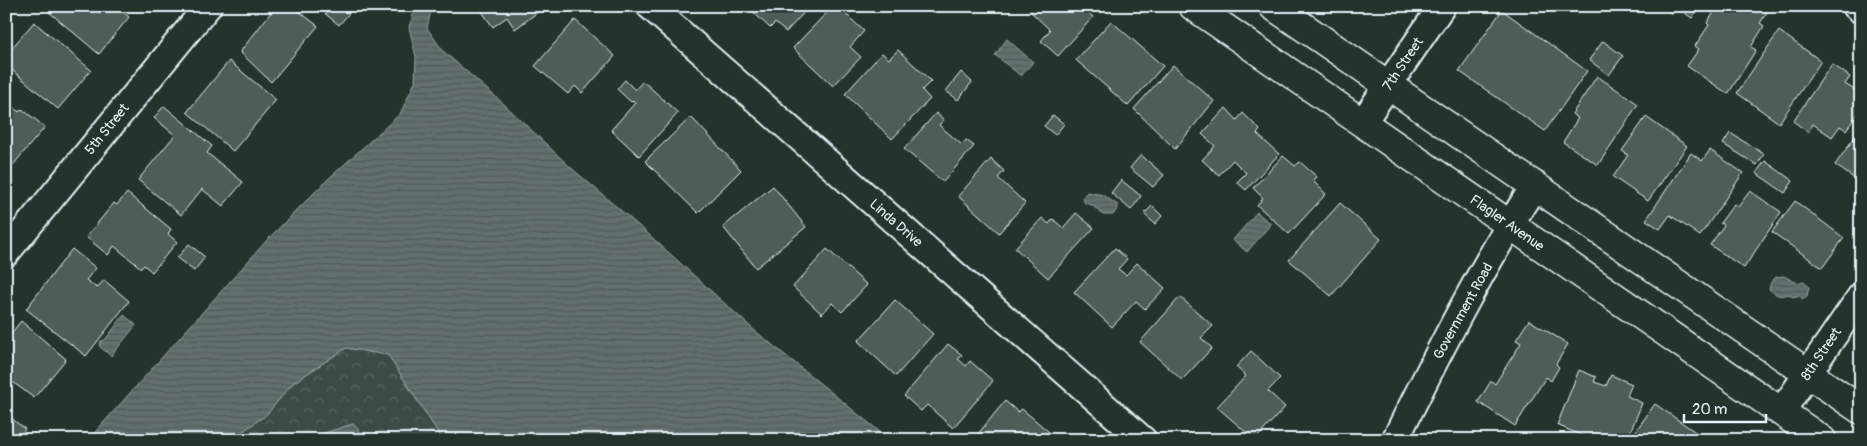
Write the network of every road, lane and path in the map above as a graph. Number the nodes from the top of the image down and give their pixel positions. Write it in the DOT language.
graph roads {
  1 [pos="208,6"];
  2 [pos="650,6"];
  3 [pos="1193,6"];
  4 [pos="1273,6"];
  5 [pos="1442,6"];
  6 [pos="1856,6"];
  7 [pos="1861,10"];
  8 [pos="1389,85"];
  9 [pos="1363,122"];
  10 [pos="1535,185"];
  11 [pos="1509,224"];
  12 [pos="6,252"];
  13 [pos="1861,296"];
  14 [pos="1808,373"];
  15 [pos="1861,410"];
  16 [pos="1781,412"];
  17 [pos="1143,440"];
  18 [pos="1395,440"];
  19 [pos="1822,440"];
  1 -- 12 [label="street, 5th Street"];
  2 -- 17 [label="street, Linda Drive"];
  3 -- 9 [label="main road, Flagler Avenue"];
  4 -- 8 [label="main road"];
  5 -- 8 [label="street, 7th Street"];
  6 -- 7 [label="street"];
  8 -- 9 [label="street, 7th Street"];
  8 -- 10 [label="main road"];
  9 -- 11 [label="main road, Flagler Avenue"];
  10 -- 11 [label="street, Government Road"];
  10 -- 14 [label="main road"];
  11 -- 16 [label="main road, Flagler Avenue"];
  11 -- 18 [label="street, Government Road"];
  13 -- 14 [label="street, 8th Street"];
  14 -- 15 [label="main road"];
  14 -- 16 [label="street, 8th Street"];
  16 -- 19 [label="main road, Flagler Avenue"];
}
